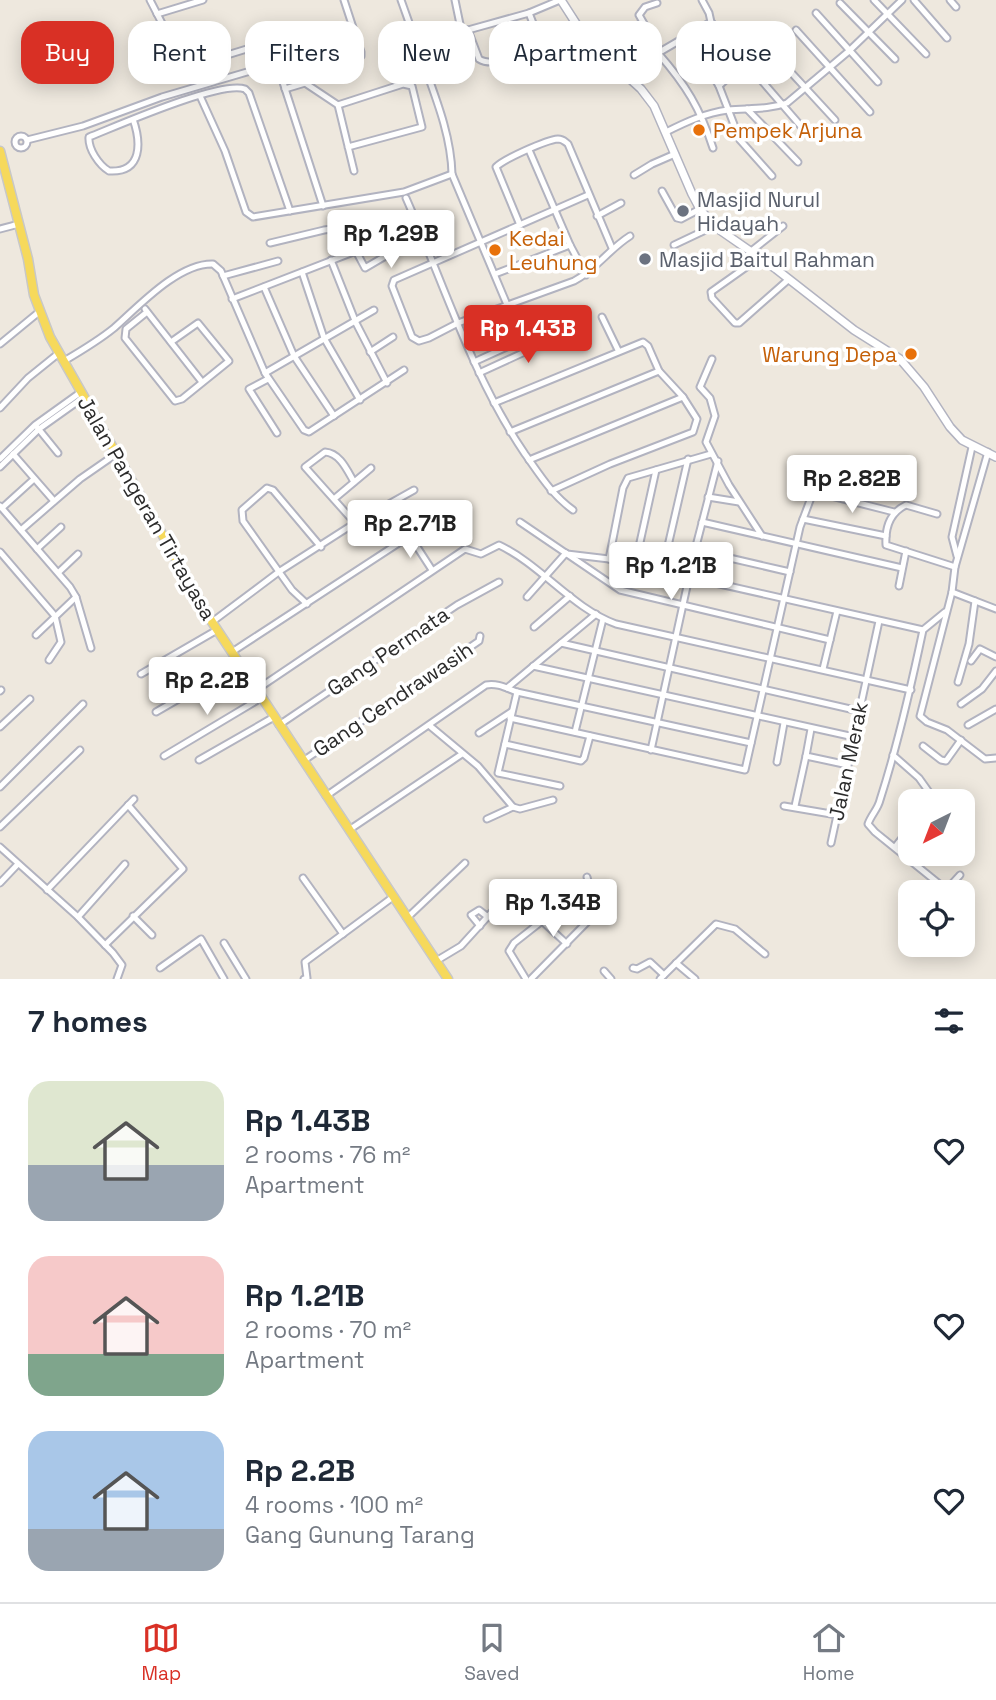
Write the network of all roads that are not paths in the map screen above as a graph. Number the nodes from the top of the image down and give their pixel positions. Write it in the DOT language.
graph roads {
  1 [pos="150,0"];
  2 [pos="203,0"];
  3 [pos="344,0"];
  4 [pos="401,0"];
  5 [pos="455,0"];
  6 [pos="560,0"];
  7 [pos="702,0"];
  8 [pos="874,0"];
  9 [pos="902,0"];
  10 [pos="914,0"];
  11 [pos="950,0"];
  12 [pos="657,3"];
  13 [pos="840,4"];
  14 [pos="956,7"];
  15 [pos="158,13"];
  16 [pos="529,13"];
  17 [pos="816,13"];
  18 [pos="888,14"];
  19 [pos="351,21"];
  20 [pos="408,21"];
  21 [pos="462,21"];
  22 [pos="532,21"];
  23 [pos="574,21"];
  24 [pos="642,21"];
  25 [pos="711,21"];
  26 [pos="475,26"];
  27 [pos="796,30"];
  28 [pos="869,32"];
  29 [pos="947,38"];
  30 [pos="676,42"];
  31 [pos="245,50"];
  32 [pos="849,51"];
  33 [pos="475,52"];
  34 [pos="926,54"];
  35 [pos="895,59"];
  36 [pos="489,62"];
  37 [pos="829,68"];
  38 [pos="676,76"];
  39 [pos="796,79"];
  40 [pos="878,82"];
  41 [pos="302,84"];
  42 [pos="306,84"];
  43 [pos="430,84"];
  44 [pos="635,84"];
  45 [pos="683,84"];
  46 [pos="764,84"];
  47 [pos="719,86"];
  48 [pos="804,88"];
  49 [pos="285,89"];
  50 [pos="200,96"];
  51 [pos="782,104"];
  52 [pos="338,105"];
  53 [pos="728,110"];
  54 [pos="747,110"];
  55 [pos="870,112"];
  56 [pos="702,115"];
  57 [pos="133,119"];
  58 [pos="835,120"];
  59 [pos="666,132"];
  60 [pos="806,132"];
  61 [pos="348,147"];
  62 [pos="713,148"];
  63 [pos="0,149"];
  64 [pos="529,150"];
  65 [pos="675,154"];
  66 [pos="798,162"];
  67 [pos="354,171"];
  68 [pos="452,174"];
  69 [pos="634,175"];
  70 [pos="772,176"];
  71 [pos="662,191"];
  72 [pos="588,195"];
  73 [pos="406,198"];
  74 [pos="621,203"];
  75 [pos="323,206"];
  76 [pos="700,209"];
  77 [pos="290,211"];
  78 [pos="555,211"];
  79 [pos="597,215"];
  80 [pos="19,225"];
  81 [pos="520,225"];
  82 [pos="713,226"];
  83 [pos="783,226"];
  84 [pos="353,227"];
  85 [pos="0,229"];
  86 [pos="630,236"];
  87 [pos="481,242"];
  88 [pos="270,243"];
  89 [pos="570,245"];
  90 [pos="674,245"];
  91 [pos="612,248"];
  92 [pos="356,251"];
  93 [pos="750,253"];
  94 [pos="759,258"];
  95 [pos="331,260"];
  96 [pos="278,261"];
  97 [pos="434,261"];
  98 [pos="302,272"];
  99 [pos="495,274"];
  100 [pos="586,275"];
  101 [pos="223,276"];
  102 [pos="789,279"];
  103 [pos="264,287"];
  104 [pos="232,299"];
  105 [pos="141,304"];
  106 [pos="508,307"];
  107 [pos="374,310"];
  108 [pos="39,312"];
  109 [pos="147,312"];
  110 [pos="603,317"];
  111 [pos="356,323"];
  112 [pos="458,323"];
  113 [pos="546,329"];
  114 [pos="566,333"];
  115 [pos="393,337"];
  116 [pos="324,338"];
  117 [pos="171,342"];
  118 [pos="0,344"];
  119 [pos="618,350"];
  120 [pos="370,352"];
  121 [pos="294,356"];
  122 [pos="62,357"];
  123 [pos="712,359"];
  124 [pos="474,362"];
  125 [pos="404,370"];
  126 [pos="659,370"];
  127 [pos="479,373"];
  128 [pos="267,376"];
  129 [pos="202,382"];
  130 [pos="387,383"];
  131 [pos="83,395"];
  132 [pos="683,397"];
  133 [pos="360,400"];
  134 [pos="494,403"];
  135 [pos="0,408"];
  136 [pos="334,416"];
  137 [pos="37,427"];
  138 [pos="510,432"];
  139 [pos="277,433"];
  140 [pos="972,447"];
  141 [pos="12,452"];
  142 [pos="58,453"];
  143 [pos="993,453"];
  144 [pos="116,454"];
  145 [pos="711,454"];
  146 [pos="688,459"];
  147 [pos="0,460"];
  148 [pos="529,460"];
  149 [pos="718,461"];
  150 [pos="0,467"];
  151 [pos="371,468"];
  152 [pos="656,470"];
  153 [pos="34,479"];
  154 [pos="354,482"];
  155 [pos="414,490"];
  156 [pos="551,491"];
  157 [pos="708,498"];
  158 [pos="334,499"];
  159 [pos="54,501"];
  160 [pos="739,502"];
  161 [pos="3,509"];
  162 [pos="573,510"];
  163 [pos="894,512"];
  164 [pos="937,514"];
  165 [pos="803,519"];
  166 [pos="0,520"];
  167 [pos="434,520"];
  168 [pos="520,522"];
  169 [pos="355,523"];
  170 [pos="702,523"];
  171 [pos="61,527"];
  172 [pos="21,530"];
  173 [pos="410,536"];
  174 [pos="762,536"];
  175 [pos="886,536"];
  176 [pos="796,546"];
  177 [pos="321,547"];
  178 [pos="37,549"];
  179 [pos="695,550"];
  180 [pos="906,551"];
  181 [pos="0,552"];
  182 [pos="78,554"];
  183 [pos="566,554"];
  184 [pos="958,558"];
  185 [pos="608,559"];
  186 [pos="635,565"];
  187 [pos="955,567"];
  188 [pos="902,568"];
  189 [pos="432,570"];
  190 [pos="59,572"];
  191 [pos="280,572"];
  192 [pos="662,572"];
  193 [pos="790,572"];
  194 [pos="547,577"];
  195 [pos="689,578"];
  196 [pos="499,582"];
  197 [pos="899,586"];
  198 [pos="952,592"];
  199 [pos="570,596"];
  200 [pos="76,597"];
  201 [pos="527,597"];
  202 [pos="784,600"];
  203 [pos="975,601"];
  204 [pos="307,604"];
  205 [pos="683,606"];
  206 [pos="996,610"];
  207 [pos="837,611"];
  208 [pos="946,612"];
  209 [pos="596,614"];
  210 [pos="55,616"];
  211 [pos="603,619"];
  212 [pos="879,621"];
  213 [pos="214,626"];
  214 [pos="534,627"];
  215 [pos="778,627"];
  216 [pos="923,630"];
  217 [pos="36,635"];
  218 [pos="480,636"];
  219 [pos="675,638"];
  220 [pos="830,640"];
  221 [pos="561,643"];
  222 [pos="91,648"];
  223 [pos="594,650"];
  224 [pos="231,652"];
  225 [pos="996,657"];
  226 [pos="771,659"];
  227 [pos="49,660"];
  228 [pos="971,661"];
  229 [pos="239,664"];
  230 [pos="534,666"];
  231 [pos="670,668"];
  232 [pos="823,669"];
  233 [pos="996,671"];
  234 [pos="141,674"];
  235 [pos="587,678"];
  236 [pos="866,679"];
  237 [pos="958,682"];
  238 [pos="508,688"];
  239 [pos="256,690"];
  240 [pos="764,690"];
  241 [pos="911,690"];
  242 [pos="517,692"];
  243 [pos="663,695"];
  244 [pos="261,698"];
  245 [pos="30,699"];
  246 [pos="83,704"];
  247 [pos="961,704"];
  248 [pos="581,705"];
  249 [pos="996,709"];
  250 [pos="859,711"];
  251 [pos="156,712"];
  252 [pos="511,715"];
  253 [pos="758,716"];
  254 [pos="274,717"];
  255 [pos="657,722"];
  256 [pos="785,723"];
  257 [pos="279,725"];
  258 [pos="968,725"];
  259 [pos="430,726"];
  260 [pos="0,727"];
  261 [pos="811,729"];
  262 [pos="575,732"];
  263 [pos="479,733"];
  264 [pos="590,736"];
  265 [pos="854,737"];
  266 [pos="961,740"];
  267 [pos="751,743"];
  268 [pos="505,744"];
  269 [pos="923,746"];
  270 [pos="80,750"];
  271 [pos="651,750"];
  272 [pos="462,754"];
  273 [pos="892,755"];
  274 [pos="164,756"];
  275 [pos="806,756"];
  276 [pos="996,758"];
  277 [pos="199,760"];
  278 [pos="303,761"];
  279 [pos="777,762"];
  280 [pos="848,765"];
  281 [pos="560,786"];
  282 [pos="0,787"];
  283 [pos="927,789"];
  284 [pos="326,796"];
  285 [pos="134,799"];
  286 [pos="553,800"];
  287 [pos="128,805"];
  288 [pos="784,806"];
  289 [pos="794,806"];
  290 [pos="513,807"];
  291 [pos="837,815"];
  292 [pos="487,819"];
  293 [pos="0,827"];
  294 [pos="349,831"];
  295 [pos="831,843"];
  296 [pos="898,843"];
  297 [pos="0,847"];
  298 [pos="895,847"];
  299 [pos="464,863"];
  300 [pos="18,864"];
  301 [pos="125,864"];
  302 [pos="960,875"];
  303 [pos="587,877"];
  304 [pos="303,878"];
  305 [pos="0,883"];
  306 [pos="47,890"];
  307 [pos="393,897"];
  308 [pos="501,902"];
  309 [pos="133,916"];
  310 [pos="78,917"];
  311 [pos="488,917"];
  312 [pos="407,918"];
  313 [pos="480,926"];
  314 [pos="343,934"];
  315 [pos="152,935"];
  316 [pos="224,943"];
  317 [pos="567,944"];
  318 [pos="105,945"];
  319 [pos="765,954"];
  320 [pos="436,961"];
  321 [pos="676,963"];
  322 [pos="160,968"];
  323 [pos="633,968"];
  324 [pos="604,971"];
  325 [pos="662,977"];
  326 [pos="117,979"];
  327 [pos="224,979"];
  328 [pos="246,979"];
  329 [pos="304,979"];
  330 [pos="448,979"];
  331 [pos="528,979"];
  332 [pos="611,979"];
  333 [pos="695,979"];
  1 -- 15 [label="street"];
  2 -- 15 [label="street"];
  3 -- 19 [label="street"];
  4 -- 20 [label="street"];
  5 -- 21 [label="street"];
  6 -- 16 [label="street"];
  6 -- 23 [label="street"];
  7 -- 25 [label="street"];
  8 -- 18 [label="street"];
  9 -- 18 [label="street"];
  10 -- 29 [label="street"];
  11 -- 14 [label="street"];
  12 -- 24 [label="street"];
  13 -- 28 [label="street"];
  15 -- 31 [label="street"];
  16 -- 22 [label="street"];
  16 -- 26 [label="street"];
  17 -- 32 [label="street"];
  18 -- 28 [label="street"];
  18 -- 34 [label="street"];
  27 -- 37 [label="street"];
  28 -- 32 [label="street"];
  28 -- 35 [label="street"];
  30 -- 38 [label="street"];
  32 -- 37 [label="street"];
  32 -- 40 [label="street"];
  33 -- 36 [label="street"];
  37 -- 48 [label="street"];
  37 -- 55 [label="street"];
  39 -- 48 [label="street"];
  41 -- 49 [label="street"];
  42 -- 52 [label="street"];
  43 -- 68 [label="street"];
  44 -- 59 [label="street"];
  45 -- 56 [label="street"];
  46 -- 51 [label="street"];
  47 -- 53 [label="street"];
  48 -- 51 [label="street"];
  48 -- 58 [label="street"];
  49 -- 63 [label="street"];
  49 -- 75 [label="street"];
  50 -- 57 [label="street"];
  50 -- 77 [label="street"];
  50 -- 77 [label="street"];
  51 -- 54 [label="street"];
  51 -- 60 [label="street"];
  52 -- 61 [label="street"];
  52 -- 61 [label="street"];
  53 -- 54 [label="street"];
  53 -- 56 [label="street"];
  53 -- 70 [label="street"];
  54 -- 66 [label="street"];
  56 -- 59 [label="street"];
  56 -- 62 [label="street"];
  57 -- 57 [label="street"];
  59 -- 65 [label="street"];
  61 -- 67 [label="street"];
  63 -- 80 [label="main road, Jalan Pangeran Tirtayasa"];
  64 -- 72 [label="street"];
  64 -- 78 [label="street"];
  64 -- 81 [label="street"];
  65 -- 69 [label="street"];
  65 -- 76 [label="street"];
  68 -- 75 [label="street"];
  68 -- 87 [label="street"];
  71 -- 76 [label="street"];
  72 -- 78 [label="street"];
  72 -- 79 [label="street"];
  73 -- 97 [label="street"];
  74 -- 79 [label="street"];
  75 -- 77 [label="street"];
  76 -- 82 [label="street"];
  78 -- 81 [label="street"];
  78 -- 89 [label="street"];
  79 -- 91 [label="street"];
  80 -- 85 [label="street"];
  80 -- 108 [label="main road, Jalan Pangeran Tirtayasa"];
  81 -- 87 [label="street"];
  82 -- 90 [label="street"];
  82 -- 93 [label="street"];
  83 -- 93 [label="street"];
  84 -- 88 [label="street"];
  84 -- 92 [label="street"];
  84 -- 92 [label="street"];
  86 -- 91 [label="street"];
  87 -- 97 [label="street"];
  87 -- 99 [label="street"];
  89 -- 99 [label="street"];
  89 -- 100 [label="street"];
  91 -- 100 [label="street"];
  92 -- 95 [label="street"];
  93 -- 94 [label="street"];
  94 -- 102 [label="street"];
  94 -- 102 [label="street"];
  95 -- 98 [label="street"];
  95 -- 111 [label="street"];
  96 -- 101 [label="street"];
  97 -- 112 [label="street"];
  97 -- 112 [label="street"];
  98 -- 103 [label="street"];
  98 -- 116 [label="street"];
  99 -- 106 [label="street"];
  100 -- 106 [label="street"];
  101 -- 104 [label="street"];
  101 -- 105 [label="street"];
  102 -- 140 [label="street"];
  103 -- 104 [label="street"];
  103 -- 121 [label="street"];
  104 -- 128 [label="street"];
  105 -- 109 [label="street"];
  105 -- 122 [label="street"];
  106 -- 112 [label="street"];
  107 -- 111 [label="street"];
  108 -- 118 [label="street"];
  108 -- 122 [label="main road, Jalan Pangeran Tirtayasa"];
  109 -- 117 [label="street"];
  109 -- 129 [label="street"];
  110 -- 119 [label="street"];
  111 -- 116 [label="street"];
  111 -- 120 [label="street"];
  112 -- 124 [label="street"];
  113 -- 124 [label="street"];
  114 -- 127 [label="street"];
  115 -- 120 [label="street"];
  116 -- 121 [label="street"];
  116 -- 133 [label="street"];
  117 -- 129 [label="street"];
  117 -- 129 [label="street"];
  119 -- 126 [label="street"];
  119 -- 134 [label="street"];
  120 -- 130 [label="street"];
  121 -- 128 [label="street"];
  121 -- 136 [label="street"];
  122 -- 131 [label="main road, Jalan Pangeran Tirtayasa"];
  122 -- 135 [label="street"];
  123 -- 145 [label="street"];
  124 -- 127 [label="street"];
  125 -- 130 [label="street"];
  126 -- 132 [label="street"];
  126 -- 138 [label="street"];
  127 -- 134 [label="street"];
  128 -- 136 [label="street"];
  128 -- 139 [label="street"];
  130 -- 133 [label="street"];
  131 -- 137 [label="street"];
  131 -- 144 [label="main road, Jalan Pangeran Tirtayasa"];
  132 -- 148 [label="street"];
  132 -- 156 [label="street"];
  133 -- 136 [label="street"];
  134 -- 138 [label="street"];
  137 -- 141 [label="street"];
  137 -- 142 [label="street"];
  138 -- 148 [label="street"];
  140 -- 143 [label="street"];
  140 -- 184 [label="street"];
  141 -- 147 [label="street"];
  141 -- 150 [label="street"];
  141 -- 153 [label="street"];
  143 -- 184 [label="street"];
  144 -- 159 [label="street"];
  144 -- 213 [label="main road, Jalan Pangeran Tirtayasa"];
  145 -- 146 [label="street"];
  145 -- 149 [label="street"];
  146 -- 152 [label="street"];
  146 -- 192 [label="street"];
  148 -- 156 [label="street"];
  149 -- 157 [label="street"];
  149 -- 160 [label="street"];
  151 -- 154 [label="street"];
  152 -- 185 [label="street"];
  152 -- 186 [label="street"];
  153 -- 159 [label="street"];
  153 -- 161 [label="street"];
  154 -- 158 [label="street"];
  154 -- 158 [label="street"];
  155 -- 169 [label="street"];
  156 -- 162 [label="street"];
  157 -- 160 [label="street"];
  157 -- 170 [label="street"];
  158 -- 169 [label="street"];
  159 -- 172 [label="street"];
  160 -- 174 [label="street"];
  161 -- 166 [label="street"];
  161 -- 172 [label="street"];
  163 -- 164 [label="street"];
  163 -- 165 [label="street"];
  163 -- 175 [label="street"];
  165 -- 175 [label="street"];
  165 -- 176 [label="street"];
  167 -- 173 [label="street"];
  168 -- 183 [label="street"];
  169 -- 177 [label="street"];
  170 -- 174 [label="street"];
  170 -- 179 [label="street"];
  171 -- 178 [label="street"];
  172 -- 178 [label="street"];
  173 -- 189 [label="street"];
  173 -- 204 [label="street"];
  174 -- 176 [label="street"];
  175 -- 180 [label="street"];
  176 -- 188 [label="street"];
  176 -- 193 [label="street"];
  177 -- 191 [label="street"];
  177 -- 191 [label="street"];
  178 -- 190 [label="street"];
  179 -- 193 [label="street"];
  179 -- 195 [label="street"];
  180 -- 187 [label="street"];
  180 -- 188 [label="street"];
  181 -- 210 [label="street"];
  182 -- 190 [label="street"];
  183 -- 185 [label="street"];
  183 -- 194 [label="street"];
  183 -- 205 [label="street"];
  184 -- 187 [label="street"];
  185 -- 186 [label="street"];
  186 -- 192 [label="street"];
  187 -- 198 [label="street"];
  188 -- 197 [label="street"];
  189 -- 194 [label="street"];
  189 -- 239 [label="street"];
  190 -- 200 [label="street"];
  191 -- 204 [label="street"];
  191 -- 213 [label="street"];
  192 -- 195 [label="street"];
  193 -- 202 [label="street"];
  194 -- 199 [label="street"];
  194 -- 201 [label="street"];
  195 -- 202 [label="street"];
  195 -- 205 [label="street"];
  196 -- 257 [label="street, Gang Permata"];
  198 -- 203 [label="street"];
  198 -- 208 [label="street"];
  199 -- 209 [label="street"];
  199 -- 214 [label="street"];
  200 -- 210 [label="street"];
  200 -- 222 [label="street"];
  202 -- 207 [label="street"];
  202 -- 215 [label="street"];
  203 -- 206 [label="street"];
  203 -- 237 [label="street"];
  204 -- 224 [label="street"];
  205 -- 215 [label="street"];
  205 -- 219 [label="street"];
  207 -- 212 [label="street"];
  207 -- 220 [label="street"];
  208 -- 216 [label="street"];
  208 -- 266 [label="street"];
  209 -- 211 [label="street"];
  209 -- 221 [label="street"];
  210 -- 217 [label="street"];
  210 -- 227 [label="street"];
  211 -- 219 [label="street"];
  211 -- 223 [label="street"];
  212 -- 216 [label="street"];
  212 -- 236 [label="street, Jalan Merak"];
  213 -- 224 [label="main road, Jalan Pangeran Tirtayasa"];
  213 -- 234 [label="street"];
  215 -- 220 [label="street"];
  215 -- 226 [label="street"];
  216 -- 241 [label="street"];
  218 -- 278 [label="street, Gang Cendrawasih"];
  219 -- 226 [label="street"];
  219 -- 231 [label="street"];
  220 -- 232 [label="street"];
  221 -- 223 [label="street"];
  221 -- 230 [label="street"];
  223 -- 231 [label="street"];
  223 -- 235 [label="street"];
  224 -- 229 [label="main road, Jalan Pangeran Tirtayasa"];
  225 -- 228 [label="street"];
  226 -- 232 [label="street"];
  226 -- 240 [label="street"];
  229 -- 239 [label="main road, Jalan Pangeran Tirtayasa"];
  229 -- 251 [label="street"];
  230 -- 235 [label="street"];
  230 -- 238 [label="street"];
  231 -- 240 [label="street"];
  231 -- 243 [label="street"];
  232 -- 236 [label="street"];
  233 -- 247 [label="street"];
  235 -- 243 [label="street"];
  235 -- 248 [label="street"];
  236 -- 241 [label="street"];
  236 -- 250 [label="street, Jalan Merak"];
  238 -- 242 [label="street"];
  238 -- 259 [label="street"];
  239 -- 244 [label="main road, Jalan Pangeran Tirtayasa"];
  240 -- 250 [label="street"];
  240 -- 253 [label="street"];
  241 -- 273 [label="street"];
  242 -- 248 [label="street"];
  242 -- 252 [label="street"];
  243 -- 253 [label="street"];
  243 -- 255 [label="street"];
  244 -- 254 [label="main road, Jalan Pangeran Tirtayasa"];
  244 -- 274 [label="street"];
  245 -- 260 [label="street"];
  246 -- 282 [label="street"];
  248 -- 255 [label="street"];
  248 -- 262 [label="street"];
  249 -- 258 [label="street"];
  250 -- 265 [label="street, Jalan Merak"];
  252 -- 262 [label="street"];
  252 -- 263 [label="street"];
  252 -- 268 [label="street"];
  253 -- 256 [label="street"];
  253 -- 267 [label="street"];
  254 -- 257 [label="main road, Jalan Pangeran Tirtayasa"];
  254 -- 277 [label="street"];
  255 -- 267 [label="street"];
  255 -- 271 [label="street"];
  256 -- 261 [label="street"];
  256 -- 279 [label="street"];
  257 -- 278 [label="main road, Jalan Pangeran Tirtayasa"];
  259 -- 272 [label="street"];
  259 -- 284 [label="street"];
  261 -- 265 [label="street"];
  261 -- 275 [label="street"];
  262 -- 264 [label="street"];
  264 -- 268 [label="street"];
  264 -- 271 [label="street"];
  265 -- 280 [label="street, Jalan Merak"];
  266 -- 269 [label="street"];
  266 -- 276 [label="street"];
  267 -- 271 [label="street"];
  268 -- 281 [label="street"];
  270 -- 293 [label="street"];
  272 -- 290 [label="street"];
  272 -- 294 [label="street"];
  273 -- 283 [label="street"];
  273 -- 298 [label="street"];
  275 -- 280 [label="street"];
  275 -- 289 [label="street"];
  278 -- 284 [label="main road, Jalan Pangeran Tirtayasa"];
  280 -- 291 [label="street, Jalan Merak"];
  284 -- 294 [label="main road, Jalan Pangeran Tirtayasa"];
  285 -- 287 [label="street"];
  286 -- 290 [label="street"];
  287 -- 306 [label="street"];
  287 -- 309 [label="street"];
  288 -- 289 [label="street"];
  289 -- 291 [label="street"];
  290 -- 292 [label="street"];
  291 -- 295 [label="street, Jalan Merak"];
  294 -- 307 [label="main road, Jalan Pangeran Tirtayasa"];
  296 -- 298 [label="street"];
  297 -- 300 [label="street"];
  298 -- 302 [label="street"];
  299 -- 312 [label="street"];
  300 -- 305 [label="street"];
  300 -- 306 [label="street"];
  301 -- 310 [label="street"];
  303 -- 317 [label="street"];
  304 -- 314 [label="street"];
  306 -- 310 [label="street"];
  307 -- 312 [label="main road, Jalan Pangeran Tirtayasa"];
  307 -- 314 [label="street"];
  308 -- 311 [label="street"];
  309 -- 315 [label="street"];
  309 -- 318 [label="street"];
  310 -- 318 [label="street"];
  311 -- 313 [label="street"];
  311 -- 313 [label="street"];
  312 -- 320 [label="main road, Jalan Pangeran Tirtayasa"];
  313 -- 320 [label="street"];
  314 -- 329 [label="street"];
  316 -- 328 [label="street"];
  317 -- 331 [label="street"];
  317 -- 331 [label="street"];
  318 -- 326 [label="street"];
  319 -- 321 [label="street"];
  320 -- 330 [label="main road, Jalan Pangeran Tirtayasa"];
  321 -- 325 [label="street"];
  321 -- 333 [label="street"];
  322 -- 327 [label="street"];
  323 -- 325 [label="street"];
  324 -- 332 [label="street"];
}
